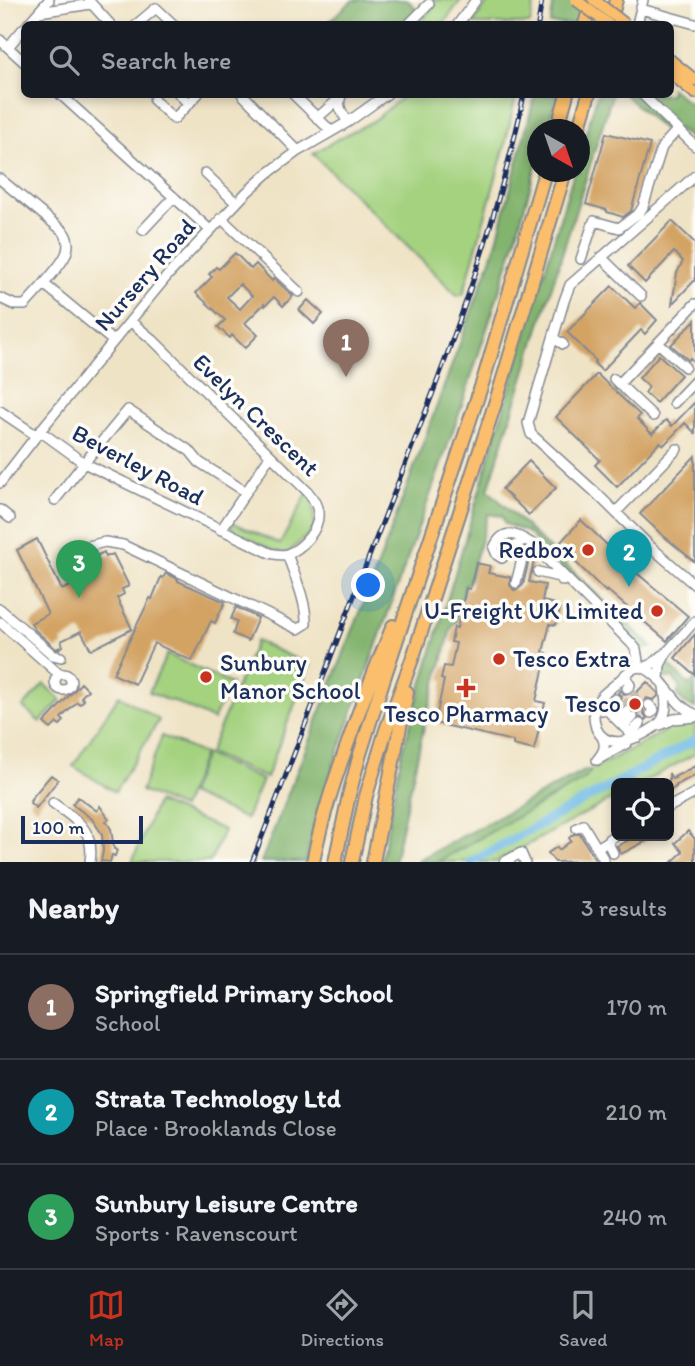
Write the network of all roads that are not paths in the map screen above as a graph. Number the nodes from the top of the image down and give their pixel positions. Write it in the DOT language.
graph roads {
  1 [pos="49,0"];
  2 [pos="164,0"];
  3 [pos="476,0"];
  4 [pos="576,0"];
  5 [pos="593,0"];
  6 [pos="616,0"];
  7 [pos="89,2"];
  8 [pos="429,4"];
  9 [pos="642,4"];
  10 [pos="156,8"];
  11 [pos="38,12"];
  12 [pos="30,21"];
  13 [pos="107,21"];
  14 [pos="141,21"];
  15 [pos="170,21"];
  16 [pos="415,21"];
  17 [pos="460,21"];
  18 [pos="586,21"];
  19 [pos="605,21"];
  20 [pos="610,21"];
  21 [pos="621,21"];
  22 [pos="638,21"];
  23 [pos="695,24"];
  24 [pos="21,32"];
  25 [pos="0,40"];
  26 [pos="8,47"];
  27 [pos="21,59"];
  28 [pos="674,63"];
  29 [pos="674,76"];
  30 [pos="695,80"];
  31 [pos="695,93"];
  32 [pos="64,98"];
  33 [pos="183,98"];
  34 [pos="194,98"];
  35 [pos="250,98"];
  36 [pos="297,98"];
  37 [pos="339,98"];
  38 [pos="341,98"];
  39 [pos="381,98"];
  40 [pos="566,98"];
  41 [pos="588,98"];
  42 [pos="646,98"];
  43 [pos="155,100"];
  44 [pos="188,104"];
  45 [pos="317,118"];
  46 [pos="560,119"];
  47 [pos="581,119"];
  48 [pos="348,122"];
  49 [pos="678,129"];
  50 [pos="331,131"];
  51 [pos="695,146"];
  52 [pos="298,151"];
  53 [pos="205,173"];
  54 [pos="695,176"];
  55 [pos="0,179"];
  56 [pos="542,182"];
  57 [pos="562,182"];
  58 [pos="174,197"];
  59 [pos="236,203"];
  60 [pos="221,218"];
  61 [pos="143,230"];
  62 [pos="210,230"];
  63 [pos="601,257"];
  64 [pos="581,259"];
  65 [pos="44,284"];
  66 [pos="299,292"];
  67 [pos="641,296"];
  68 [pos="0,298"];
  69 [pos="695,304"];
  70 [pos="130,321"];
  71 [pos="553,338"];
  72 [pos="113,341"];
  73 [pos="658,343"];
  74 [pos="563,344"];
  75 [pos="685,367"];
  76 [pos="695,381"];
  77 [pos="674,403"];
  78 [pos="0,411"];
  79 [pos="653,416"];
  80 [pos="38,434"];
  81 [pos="677,449"];
  82 [pos="270,456"];
  83 [pos="83,463"];
  84 [pos="0,484"];
  85 [pos="246,492"];
  86 [pos="55,500"];
  87 [pos="0,510"];
  88 [pos="616,512"];
  89 [pos="10,518"];
  90 [pos="221,530"];
  91 [pos="88,547"];
  92 [pos="427,548"];
  93 [pos="287,554"];
  94 [pos="538,572"];
  95 [pos="516,583"];
  96 [pos="695,585"];
  97 [pos="576,589"];
  98 [pos="0,609"];
  99 [pos="695,621"];
  100 [pos="0,622"];
  101 [pos="667,652"];
  102 [pos="414,654"];
  103 [pos="61,657"];
  104 [pos="641,668"];
  105 [pos="59,674"];
  106 [pos="625,675"];
  107 [pos="661,683"];
  108 [pos="631,689"];
  109 [pos="628,712"];
  110 [pos="695,716"];
  111 [pos="622,724"];
  112 [pos="658,726"];
  113 [pos="601,735"];
  114 [pos="695,793"];
  115 [pos="53,803"];
  116 [pos="674,804"];
  117 [pos="577,828"];
  118 [pos="611,839"];
  119 [pos="612,841"];
  120 [pos="597,848"];
  121 [pos="613,853"];
  122 [pos="90,862"];
  123 [pos="313,862"];
  124 [pos="335,862"];
  125 [pos="352,862"];
  126 [pos="373,862"];
  127 [pos="504,862"];
  128 [pos="526,862"];
  129 [pos="604,862"];
  1 -- 11 [label="street"];
  2 -- 10 [label="street"];
  3 -- 17 [label="street"];
  4 -- 19 [label="main road, bridge"];
  5 -- 18 [label="highway"];
  5 -- 21 [label="main road, bridge"];
  6 -- 20 [label="highway"];
  7 -- 11 [label="street"];
  7 -- 13 [label="street"];
  8 -- 16 [label="street"];
  9 -- 22 [label="street"];
  9 -- 23 [label="street"];
  10 -- 14 [label="street"];
  10 -- 15 [label="street"];
  11 -- 12 [label="street"];
  24 -- 26 [label="street"];
  25 -- 26 [label="street"];
  26 -- 27 [label="street"];
  28 -- 30 [label="main road"];
  29 -- 31 [label="main road"];
  32 -- 58 [label="street"];
  33 -- 44 [label="street"];
  34 -- 44 [label="street"];
  35 -- 52 [label="street"];
  36 -- 45 [label="street"];
  37 -- 45 [label="street"];
  38 -- 48 [label="street"];
  39 -- 48 [label="street, Nursery Road"];
  40 -- 46 [label="highway"];
  41 -- 47 [label="highway"];
  42 -- 49 [label="street"];
  43 -- 44 [label="street"];
  45 -- 50 [label="street"];
  48 -- 50 [label="street, Nursery Road"];
  49 -- 51 [label="street"];
  49 -- 64 [label="street"];
  50 -- 52 [label="street, Nursery Road"];
  52 -- 59 [label="street, Nursery Road"];
  53 -- 59 [label="street"];
  54 -- 63 [label="street"];
  55 -- 65 [label="street"];
  56 -- 92 [label="highway"];
  57 -- 102 [label="highway"];
  58 -- 61 [label="street"];
  58 -- 62 [label="street"];
  59 -- 60 [label="street, Nursery Road"];
  60 -- 62 [label="street, Nursery Road"];
  60 -- 66 [label="street"];
  62 -- 70 [label="street, Nursery Road"];
  63 -- 67 [label="street"];
  63 -- 71 [label="street"];
  65 -- 68 [label="street"];
  65 -- 72 [label="street"];
  69 -- 73 [label="street"];
  70 -- 72 [label="street, Nursery Road"];
  70 -- 82 [label="street, Evelyn Crescent"];
  71 -- 74 [label="street"];
  71 -- 88 [label="street"];
  72 -- 80 [label="street, Nursery Road"];
  73 -- 75 [label="street"];
  73 -- 79 [label="street"];
  76 -- 77 [label="street"];
  78 -- 80 [label="street, Beverley Road"];
  80 -- 83 [label="street, Beverley Road"];
  80 -- 84 [label="street, Nursery Road"];
  81 -- 88 [label="street"];
  82 -- 85 [label="street"];
  82 -- 93 [label="street, Evelyn Crescent"];
  83 -- 85 [label="street"];
  83 -- 86 [label="street"];
  83 -- 90 [label="street, Beverley Road"];
  85 -- 90 [label="street"];
  87 -- 89 [label="street"];
  88 -- 96 [label="street"];
  90 -- 93 [label="street"];
  91 -- 93 [label="street"];
  92 -- 123 [label="highway"];
  92 -- 124 [label="highway"];
  94 -- 97 [label="street"];
  95 -- 97 [label="street"];
  97 -- 104 [label="street"];
  98 -- 103 [label="street"];
  99 -- 101 [label="street"];
  100 -- 105 [label="street"];
  101 -- 104 [label="street"];
  101 -- 107 [label="street"];
  102 -- 125 [label="highway"];
  102 -- 126 [label="highway"];
  104 -- 106 [label="street"];
  104 -- 107 [label="street"];
  106 -- 108 [label="street"];
  106 -- 113 [label="street"];
  107 -- 110 [label="street"];
  107 -- 112 [label="street"];
  109 -- 111 [label="street"];
  109 -- 111 [label="street"];
  109 -- 111 [label="street"];
  110 -- 112 [label="street"];
  111 -- 112 [label="street"];
  111 -- 113 [label="street"];
  111 -- 113 [label="street"];
  111 -- 113 [label="street"];
  114 -- 116 [label="street"];
  115 -- 122 [label="street"];
  117 -- 120 [label="street"];
  118 -- 120 [label="street"];
  119 -- 121 [label="street"];
  120 -- 129 [label="street"];
  127 -- 128 [label="street"];
}
